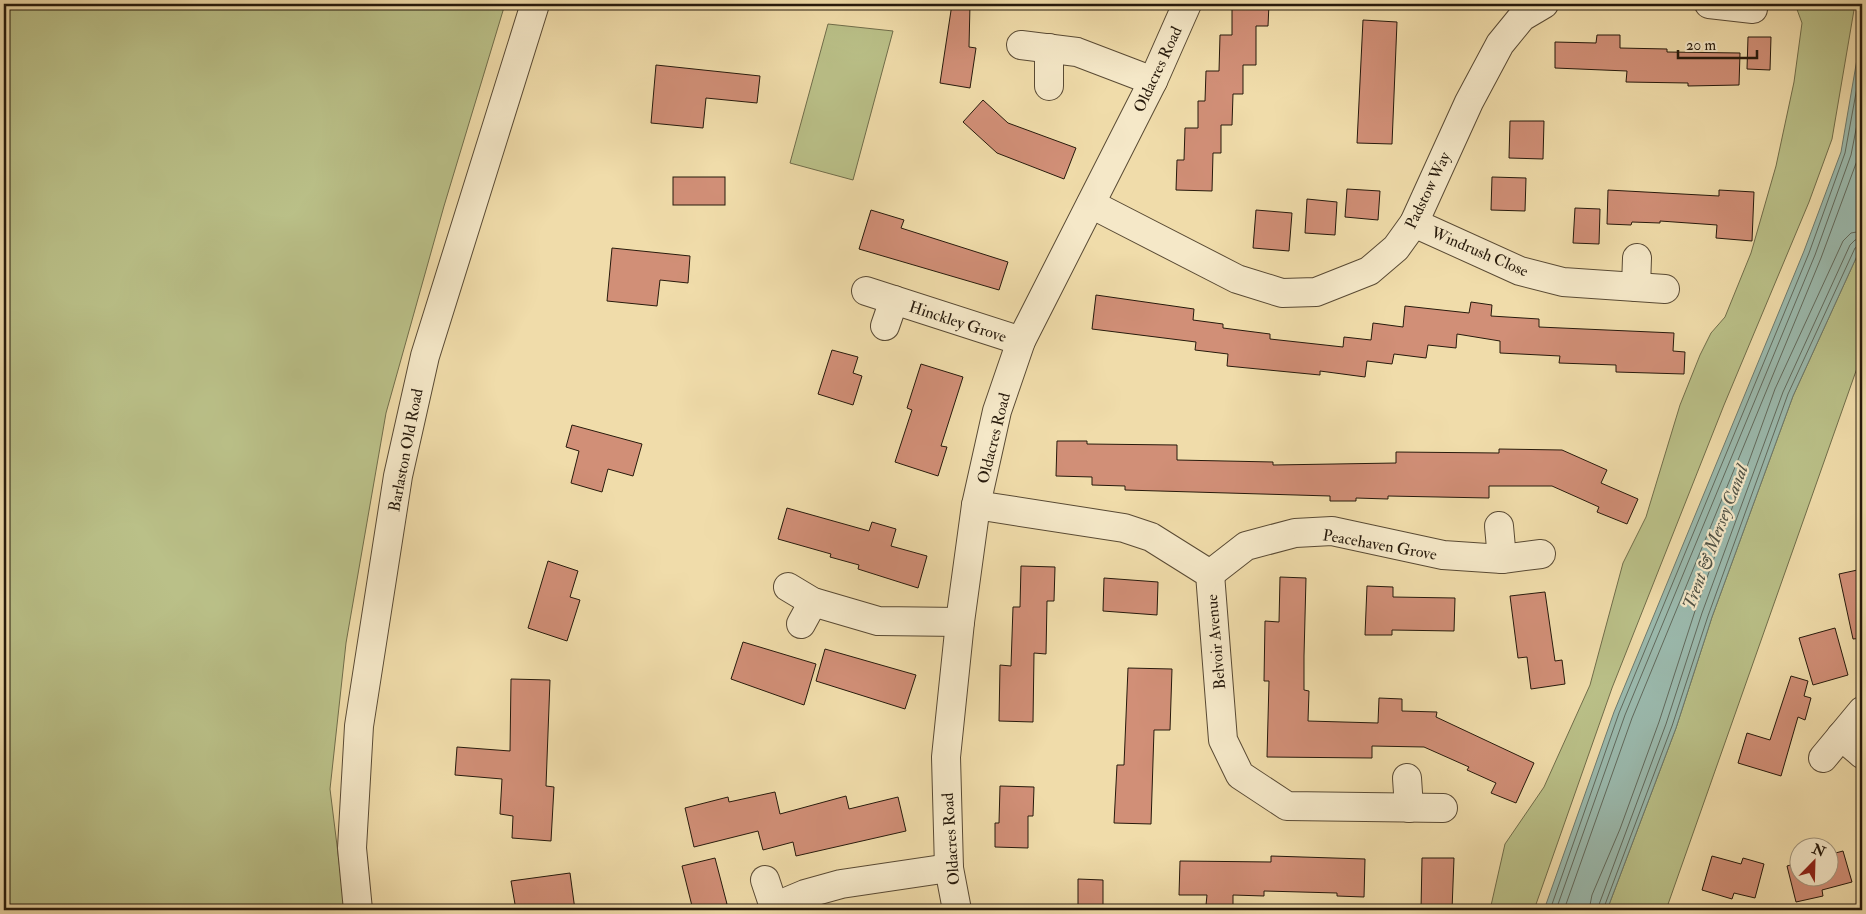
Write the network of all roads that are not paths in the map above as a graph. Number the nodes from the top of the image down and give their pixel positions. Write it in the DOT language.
graph roads {
  1 [pos="535,4"];
  2 [pos="1187,4"];
  3 [pos="1544,4"];
  4 [pos="1709,4"];
  5 [pos="1753,9"];
  6 [pos="1022,45"];
  7 [pos="1049,48"];
  8 [pos="1153,81"];
  9 [pos="1049,86"];
  10 [pos="1090,204"];
  11 [pos="1414,223"];
  12 [pos="1638,258"];
  13 [pos="1636,287"];
  14 [pos="1665,289"];
  15 [pos="866,291"];
  16 [pos="894,300"];
  17 [pos="885,326"];
  18 [pos="1021,341"];
  19 [pos="976,505"];
  20 [pos="1499,526"];
  21 [pos="1542,554"];
  22 [pos="1502,559"];
  23 [pos="1210,574"];
  24 [pos="788,587"];
  25 [pos="960,622"];
  26 [pos="1862,711"];
  27 [pos="1842,736"];
  28 [pos="1862,754"];
  29 [pos="1823,758"];
  30 [pos="1407,778"];
  31 [pos="1408,808"];
  32 [pos="1443,808"];
  33 [pos="949,868"];
  34 [pos="765,880"];
  35 [pos="774,909"];
  36 [pos="358,910"];
  37 [pos="957,910"];
  1 -- 36 [label="street, Barlaston Old Road"];
  2 -- 8 [label="street, Oldacres Road"];
  3 -- 11 [label="street, Padstow Way"];
  4 -- 5 [label="street"];
  6 -- 7 [label="street"];
  7 -- 8 [label="street"];
  7 -- 9 [label="street"];
  8 -- 10 [label="street, Oldacres Road"];
  10 -- 11 [label="street, Padstow Way"];
  10 -- 18 [label="street, Oldacres Road"];
  11 -- 13 [label="street, Windrush Close"];
  12 -- 13 [label="street"];
  13 -- 14 [label="street, Windrush Close"];
  15 -- 16 [label="street, Hinckley Grove"];
  16 -- 17 [label="street, Hinckley Grove"];
  16 -- 18 [label="street, Hinckley Grove"];
  18 -- 19 [label="street, Oldacres Road"];
  19 -- 23 [label="street, Belvoir Avenue"];
  19 -- 25 [label="street, Oldacres Road"];
  20 -- 22 [label="street"];
  21 -- 22 [label="street, Peacehaven Grove"];
  22 -- 23 [label="street, Peacehaven Grove"];
  23 -- 31 [label="street, Belvoir Avenue"];
  24 -- 25 [label="street"];
  25 -- 33 [label="street, Oldacres Road"];
  26 -- 27 [label="street"];
  27 -- 28 [label="street"];
  27 -- 29 [label="street"];
  30 -- 31 [label="street"];
  31 -- 32 [label="street, Belvoir Avenue"];
  33 -- 35 [label="street"];
  33 -- 37 [label="street, Oldacres Road"];
  34 -- 35 [label="street"];
}
